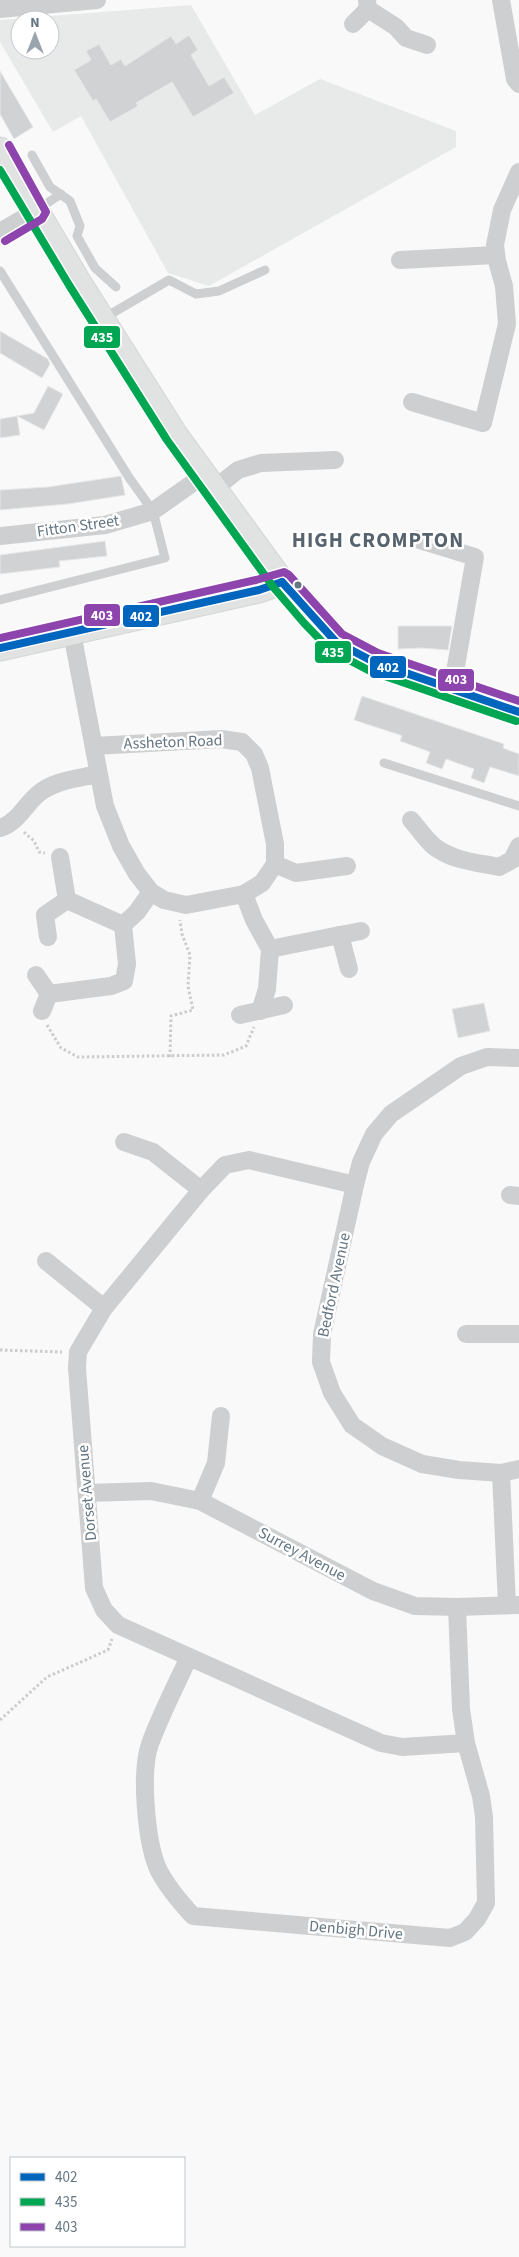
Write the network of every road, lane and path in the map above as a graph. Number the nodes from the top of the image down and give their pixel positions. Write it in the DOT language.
graph roads {
  1 [pos="97,0"];
  2 [pos="501,0"];
  3 [pos="368,4"];
  4 [pos="0,10"];
  5 [pos="352,24"];
  6 [pos="427,45"];
  7 [pos="519,84"];
  8 [pos="0,150"];
  9 [pos="32,155"];
  10 [pos="519,172"];
  11 [pos="61,194"];
  12 [pos="36,211"];
  13 [pos="0,232"];
  14 [pos="496,255"];
  15 [pos="400,260"];
  16 [pos="265,270"];
  17 [pos="0,271"];
  18 [pos="86,274"];
  19 [pos="116,287"];
  20 [pos="102,320"];
  21 [pos="412,402"];
  22 [pos="335,460"];
  23 [pos="209,482"];
  24 [pos="153,511"];
  25 [pos="0,536"];
  26 [pos="416,539"];
  27 [pos="282,582"];
  28 [pos="0,600"];
  29 [pos="72,633"];
  30 [pos="0,648"];
  31 [pos="456,690"];
  32 [pos="519,712"];
  33 [pos="94,746"];
  34 [pos="384,763"];
  35 [pos="98,774"];
  36 [pos="519,806"];
  37 [pos="411,820"];
  38 [pos="6,825"];
  39 [pos="519,846"];
  40 [pos="60,856"];
  41 [pos="275,864"];
  42 [pos="347,866"];
  43 [pos="151,892"];
  44 [pos="244,894"];
  45 [pos="67,900"];
  46 [pos="178,903"];
  47 [pos="123,925"];
  48 [pos="361,931"];
  49 [pos="48,936"];
  50 [pos="340,936"];
  51 [pos="270,949"];
  52 [pos="349,969"];
  53 [pos="36,975"];
  54 [pos="49,994"];
  55 [pos="284,1005"];
  56 [pos="42,1011"];
  57 [pos="260,1011"];
  58 [pos="240,1015"];
  59 [pos="170,1057"];
  60 [pos="519,1058"];
  61 [pos="124,1142"];
  62 [pos="356,1185"];
  63 [pos="201,1190"];
  64 [pos="46,1260"];
  65 [pos="104,1308"];
  66 [pos="466,1334"];
  67 [pos="519,1334"];
  68 [pos="0,1350"];
  69 [pos="78,1352"];
  70 [pos="222,1416"];
  71 [pos="519,1469"];
  72 [pos="501,1473"];
  73 [pos="87,1492"];
  74 [pos="200,1501"];
  75 [pos="513,1605"];
  76 [pos="457,1608"];
  77 [pos="118,1625"];
  78 [pos="189,1657"];
  79 [pos="0,1720"];
  80 [pos="466,1743"];
  1 -- 4 [label="street"];
  2 -- 7 [label="street"];
  3 -- 5 [label="street"];
  3 -- 6 [label="street"];
  8 -- 12 [label="main road"];
  9 -- 11 [label="lane"];
  10 -- 14 [label="street"];
  11 -- 12 [label="lane"];
  11 -- 18 [label="lane"];
  12 -- 13 [label="street"];
  12 -- 18 [label="main road"];
  14 -- 15 [label="street"];
  14 -- 21 [label="street"];
  16 -- 20 [label="lane"];
  17 -- 24 [label="lane"];
  18 -- 19 [label="lane"];
  18 -- 20 [label="main road"];
  20 -- 23 [label="main road"];
  22 -- 23 [label="street, Fitton Street"];
  23 -- 24 [label="street, Fitton Street"];
  23 -- 27 [label="main road"];
  24 -- 25 [label="street, Fitton Street"];
  24 -- 28 [label="lane"];
  26 -- 31 [label="street"];
  27 -- 29 [label="main road"];
  27 -- 31 [label="main road"];
  29 -- 30 [label="main road"];
  29 -- 33 [label="street"];
  31 -- 32 [label="main road"];
  33 -- 35 [label="street"];
  33 -- 41 [label="street, Assheton Road"];
  34 -- 36 [label="lane"];
  35 -- 38 [label="street"];
  35 -- 43 [label="street"];
  37 -- 39 [label="street"];
  38 -- 40 [label="path"];
  40 -- 45 [label="street"];
  41 -- 42 [label="street"];
  41 -- 44 [label="street"];
  43 -- 46 [label="street"];
  43 -- 47 [label="street"];
  44 -- 46 [label="street"];
  44 -- 51 [label="street"];
  45 -- 47 [label="street"];
  45 -- 49 [label="street"];
  46 -- 59 [label="path"];
  47 -- 54 [label="street"];
  48 -- 50 [label="street"];
  50 -- 51 [label="street"];
  50 -- 52 [label="street"];
  51 -- 57 [label="street"];
  53 -- 54 [label="street"];
  54 -- 56 [label="street"];
  55 -- 57 [label="street"];
  56 -- 59 [label="path"];
  57 -- 58 [label="street"];
  57 -- 59 [label="path"];
  60 -- 62 [label="street, Bedford Avenue"];
  61 -- 63 [label="street"];
  62 -- 63 [label="street, Dorset Avenue"];
  62 -- 72 [label="street, Bedford Avenue"];
  63 -- 65 [label="street, Dorset Avenue"];
  64 -- 65 [label="street"];
  65 -- 69 [label="street, Dorset Avenue"];
  66 -- 67 [label="street"];
  68 -- 69 [label="path"];
  69 -- 73 [label="street, Dorset Avenue"];
  70 -- 74 [label="street"];
  71 -- 72 [label="street, Bedford Avenue"];
  72 -- 75 [label="street"];
  73 -- 74 [label="street, Surrey Avenue"];
  73 -- 77 [label="street, Dorset Avenue"];
  74 -- 76 [label="street, Surrey Avenue"];
  75 -- 76 [label="street, Surrey Avenue"];
  76 -- 80 [label="street, Denbigh Drive"];
  77 -- 78 [label="street, Dorset Avenue"];
  77 -- 79 [label="path"];
  78 -- 80 [label="street, Dorset Avenue"];
  78 -- 80 [label="street, Denbigh Drive"];
}
